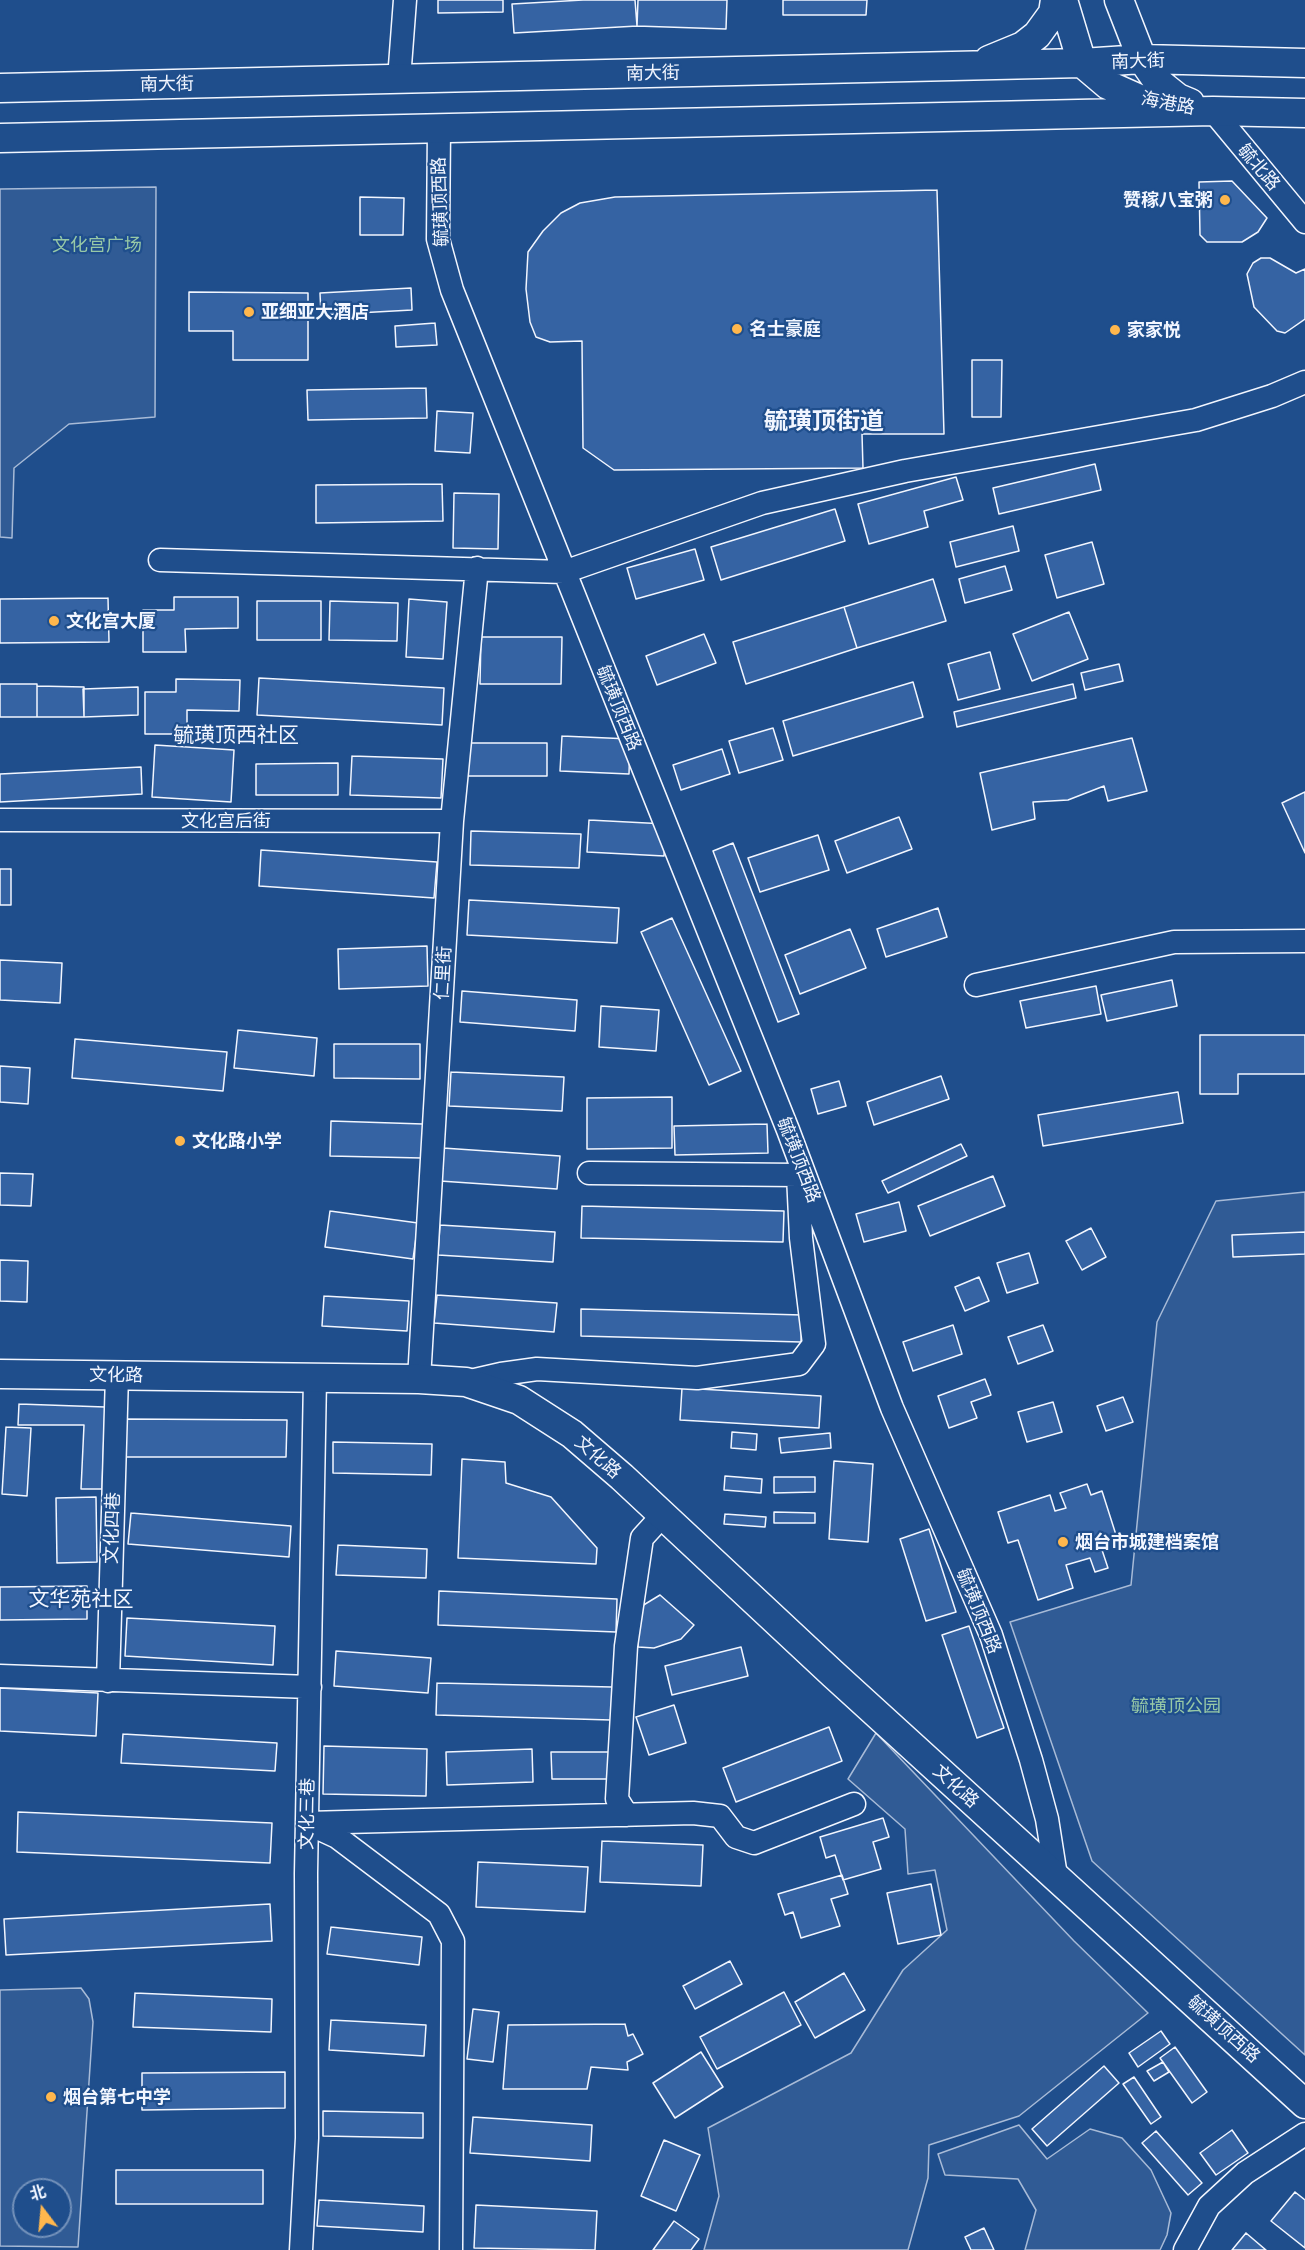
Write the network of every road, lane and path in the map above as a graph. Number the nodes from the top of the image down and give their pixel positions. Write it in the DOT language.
graph roads {
  1 [pos="405,0"];
  2 [pos="1055,0"];
  3 [pos="1063,0"];
  4 [pos="1119,0"];
  5 [pos="1142,59"];
  6 [pos="1082,63"];
  7 [pos="1305,63"];
  8 [pos="972,65"];
  9 [pos="399,79"];
  10 [pos="0,88"];
  11 [pos="1213,111"];
  12 [pos="1305,112"];
  13 [pos="439,128"];
  14 [pos="0,138"];
  15 [pos="1305,222"];
  16 [pos="1305,382"];
  17 [pos="160,560"];
  18 [pos="477,568"];
  19 [pos="564,572"];
  20 [pos="0,820"];
  21 [pos="452,821"];
  22 [pos="1305,941"];
  23 [pos="976,986"];
  24 [pos="788,1130"];
  25 [pos="589,1173"];
  26 [pos="798,1175"];
  27 [pos="0,1374"];
  28 [pos="117,1375"];
  29 [pos="315,1378"];
  30 [pos="419,1379"];
  31 [pos="466,1382"];
  32 [pos="663,1515"];
  33 [pos="0,1676"];
  34 [pos="108,1681"];
  35 [pos="309,1687"];
  36 [pos="854,1804"];
  37 [pos="627,1815"];
  38 [pos="307,1823"];
  39 [pos="1056,1875"];
  40 [pos="1305,2104"];
  41 [pos="1305,2134"];
  42 [pos="301,2250"];
  43 [pos="451,2250"];
  44 [pos="1185,2250"];
  1 -- 9 [label="street"];
  2 -- 8 [label="main road"];
  3 -- 6 [label="main road"];
  4 -- 5 [label="main road, 海港路"];
  5 -- 6 [label="main road, 南大街"];
  5 -- 7 [label="main road, 南大街"];
  5 -- 11 [label="main road, 海港路"];
  6 -- 8 [label="main road, 南大街"];
  6 -- 11 [label="main road, 海港路"];
  8 -- 9 [label="main road, 南大街"];
  9 -- 10 [label="main road, 南大街"];
  11 -- 12 [label="main road"];
  11 -- 13 [label="main road"];
  11 -- 15 [label="street, 毓北路"];
  13 -- 14 [label="main road"];
  13 -- 19 [label="street, 毓璜顶西路"];
  16 -- 19 [label="street"];
  17 -- 18 [label="street"];
  18 -- 19 [label="street"];
  18 -- 21 [label="street, 仁里街"];
  19 -- 24 [label="street, 毓璜顶西路"];
  20 -- 21 [label="street, 文化宫后街"];
  21 -- 30 [label="street, 仁里街"];
  22 -- 23 [label="street"];
  24 -- 26 [label="street"];
  24 -- 39 [label="street, 毓璜顶西路"];
  25 -- 26 [label="street"];
  26 -- 31 [label="street"];
  27 -- 28 [label="main road, 文化路"];
  28 -- 29 [label="main road, 文化路"];
  28 -- 34 [label="street, 文化四巷"];
  29 -- 30 [label="main road, 文化路"];
  29 -- 35 [label="street, 文化三巷"];
  30 -- 31 [label="main road, 文化路"];
  31 -- 32 [label="main road, 文化路"];
  32 -- 37 [label="street"];
  32 -- 39 [label="main road, 文化路"];
  33 -- 34 [label="street"];
  34 -- 35 [label="street"];
  35 -- 38 [label="street, 文化三巷"];
  36 -- 37 [label="street"];
  37 -- 38 [label="street"];
  38 -- 42 [label="street, 文化三巷"];
  38 -- 43 [label="street"];
  39 -- 40 [label="main road, 毓璜顶西路"];
  41 -- 44 [label="street"];
}
